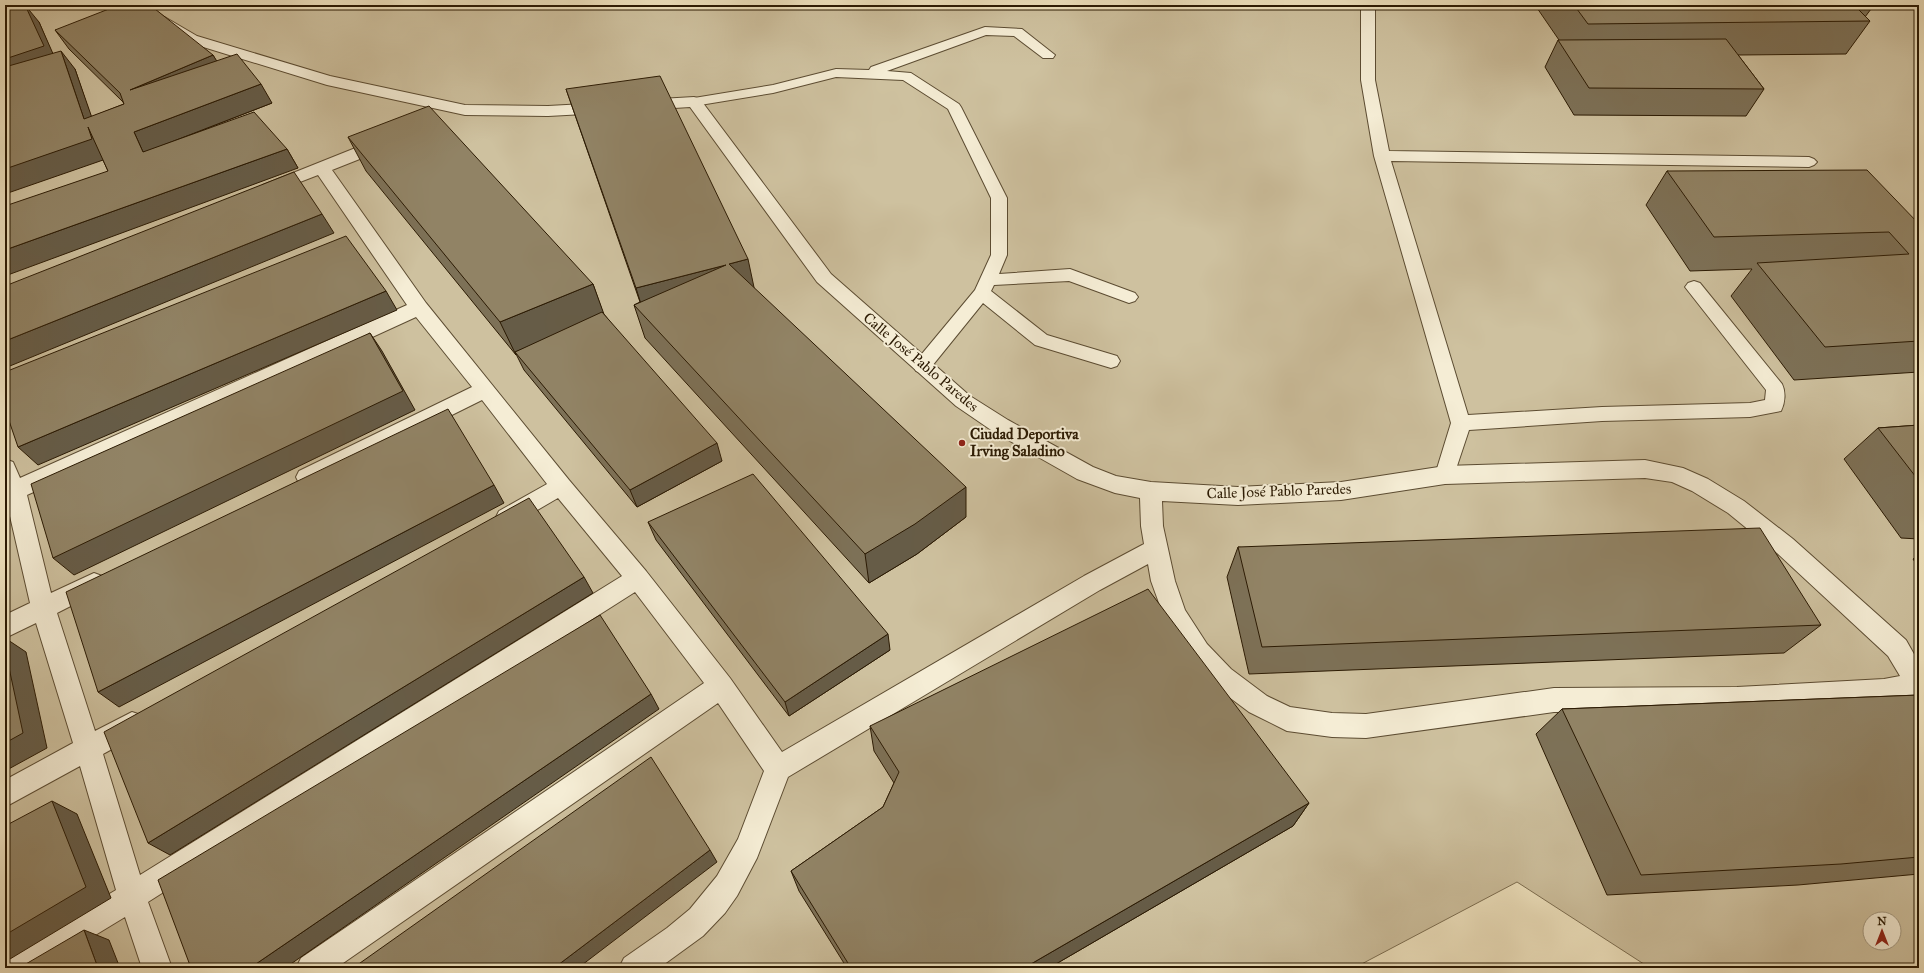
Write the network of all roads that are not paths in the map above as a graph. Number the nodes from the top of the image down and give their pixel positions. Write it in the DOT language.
graph roads {
  1 [pos="134,5"];
  2 [pos="1368,5"];
  3 [pos="1048,55"];
  4 [pos="865,74"];
  5 [pos="694,102"];
  6 [pos="465,110"];
  7 [pos="436,121"];
  8 [pos="400,136"];
  9 [pos="1382,156"];
  10 [pos="1809,162"];
  11 [pos="322,168"];
  12 [pos="256,194"];
  13 [pos="985,286"];
  14 [pos="1694,287"];
  15 [pos="1129,297"];
  16 [pos="419,308"];
  17 [pos="1111,360"];
  18 [pos="922,366"];
  19 [pos="485,388"];
  20 [pos="1461,423"];
  21 [pos="1445,475"];
  22 [pos="292,484"];
  23 [pos="8,485"];
  24 [pos="561,486"];
  25 [pos="1151,491"];
  26 [pos="485,529"];
  27 [pos="1157,548"];
  28 [pos="114,573"];
  29 [pos="638,578"];
  30 [pos="43,608"];
  31 [pos="5,627"];
  32 [pos="721,686"];
  33 [pos="151,714"];
  34 [pos="88,748"];
  35 [pos="778,769"];
  36 [pos="5,794"];
  37 [pos="132,896"];
  38 [pos="14,968"];
  39 [pos="157,968"];
  40 [pos="311,968"];
  41 [pos="634,968"];
  1 -- 6 [label="street"];
  2 -- 9 [label="lane"];
  3 -- 4 [label="lane"];
  4 -- 5 [label="lane"];
  4 -- 13 [label="lane"];
  5 -- 6 [label="street"];
  5 -- 18 [label="street, Calle José Pablo Paredes"];
  6 -- 7 [label="street"];
  8 -- 11 [label="street"];
  9 -- 10 [label="lane"];
  9 -- 20 [label="lane"];
  11 -- 12 [label="street"];
  11 -- 16 [label="street"];
  13 -- 15 [label="lane"];
  13 -- 17 [label="lane"];
  13 -- 18 [label="lane"];
  14 -- 20 [label="lane"];
  16 -- 19 [label="street"];
  16 -- 23 [label="street"];
  18 -- 25 [label="street, Calle José Pablo Paredes"];
  19 -- 22 [label="street"];
  19 -- 24 [label="street"];
  20 -- 21 [label="lane"];
  21 -- 25 [label="street, Calle José Pablo Paredes"];
  21 -- 27 [label="street, Calle José Pablo Paredes"];
  23 -- 30 [label="street"];
  24 -- 26 [label="street"];
  24 -- 29 [label="street"];
  25 -- 27 [label="street"];
  27 -- 35 [label="street"];
  28 -- 30 [label="street"];
  29 -- 32 [label="street"];
  29 -- 37 [label="street"];
  30 -- 31 [label="street"];
  30 -- 34 [label="street"];
  32 -- 35 [label="street"];
  32 -- 40 [label="street"];
  33 -- 34 [label="street"];
  34 -- 36 [label="street"];
  34 -- 37 [label="street"];
  35 -- 41 [label="street"];
  37 -- 38 [label="street"];
  37 -- 39 [label="street"];
}
